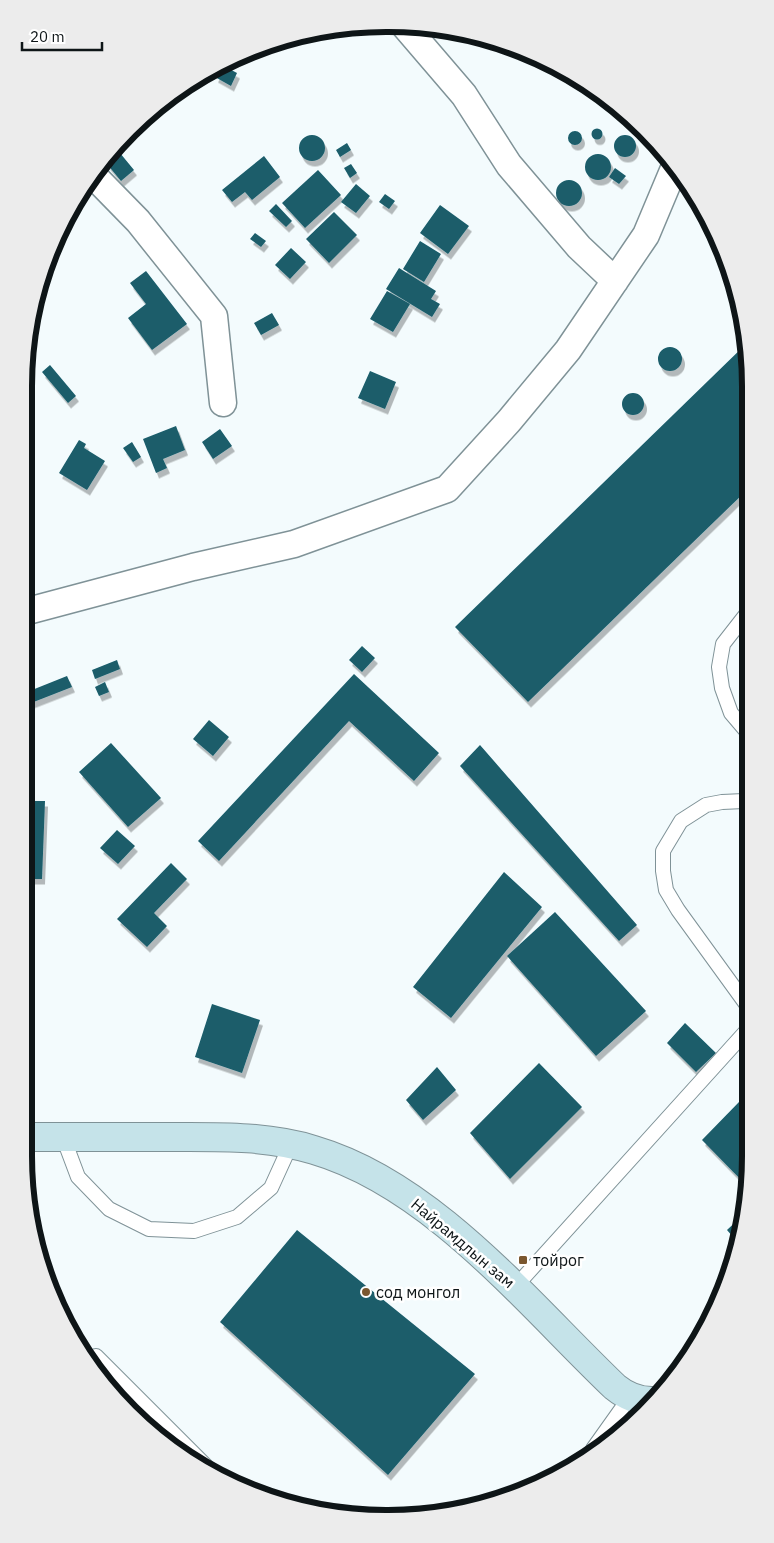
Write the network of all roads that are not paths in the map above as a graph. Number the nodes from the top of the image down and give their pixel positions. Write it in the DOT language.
graph roads {
  1 [pos="411,33"];
  2 [pos="671,175"];
  3 [pos="99,181"];
  4 [pos="615,281"];
  5 [pos="223,403"];
  6 [pos="32,610"];
  7 [pos="742,620"];
  8 [pos="742,726"];
  9 [pos="742,801"];
  10 [pos="742,998"];
  11 [pos="742,1036"];
  12 [pos="32,1137"];
  13 [pos="63,1137"];
  14 [pos="291,1144"];
  15 [pos="516,1287"];
  16 [pos="96,1356"];
  17 [pos="641,1399"];
  18 [pos="609,1432"];
  19 [pos="192,1452"];
  1 -- 4 [label="street"];
  2 -- 4 [label="street"];
  3 -- 5 [label="street"];
  4 -- 6 [label="street"];
  7 -- 8 [label="lane"];
  9 -- 10 [label="lane"];
  11 -- 15 [label="lane"];
  12 -- 13 [label="main road, Найрамдлын зам"];
  13 -- 14 [label="main road, Найрамдлын зам"];
  13 -- 14 [label="lane"];
  14 -- 15 [label="main road, Найрамдлын зам"];
  15 -- 17 [label="main road, Найрамдлын зам"];
  16 -- 19 [label="lane"];
  17 -- 18 [label="lane"];
}
